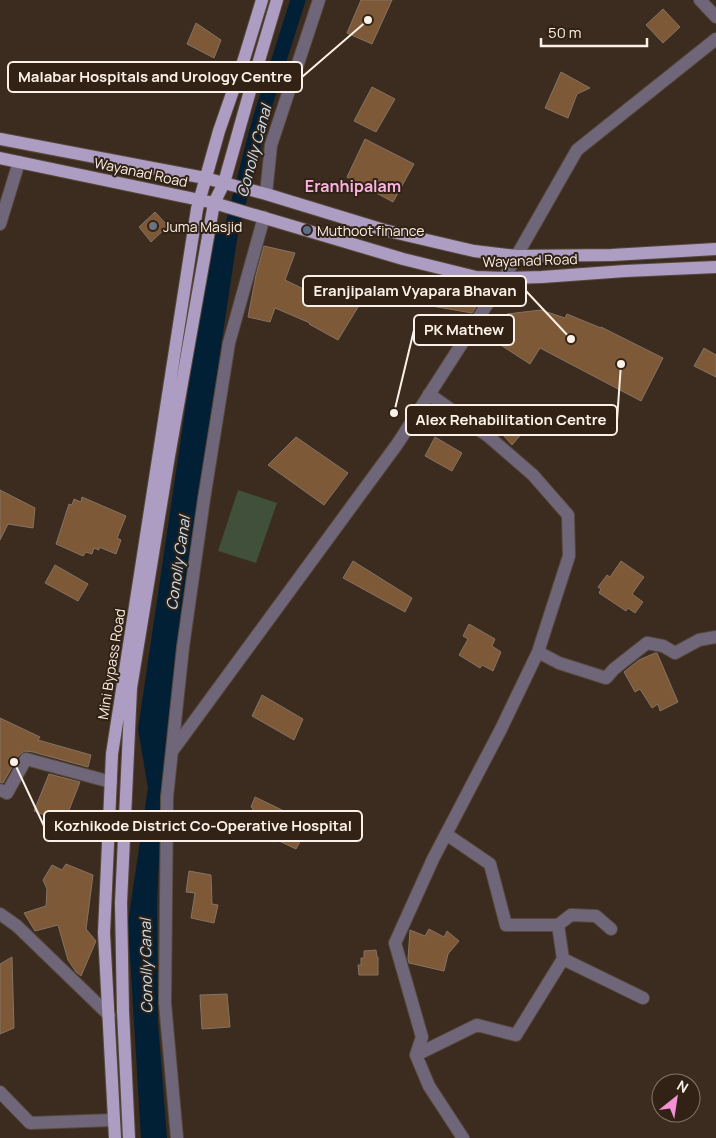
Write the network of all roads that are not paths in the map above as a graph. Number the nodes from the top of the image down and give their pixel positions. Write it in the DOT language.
graph roads {
  1 [pos="262,0"];
  2 [pos="277,0"];
  3 [pos="319,0"];
  4 [pos="700,0"];
  5 [pos="716,17"];
  6 [pos="716,39"];
  7 [pos="0,138"];
  8 [pos="0,158"];
  9 [pos="20,162"];
  10 [pos="205,178"];
  11 [pos="224,183"];
  12 [pos="266,194"];
  13 [pos="200,200"];
  14 [pos="214,203"];
  15 [pos="264,217"];
  16 [pos="0,224"];
  17 [pos="716,249"];
  18 [pos="516,256"];
  19 [pos="716,267"];
  20 [pos="504,278"];
  21 [pos="430,394"];
  22 [pos="716,637"];
  23 [pos="538,652"];
  24 [pos="172,752"];
  25 [pos="111,782"];
  26 [pos="0,790"];
  27 [pos="446,834"];
  28 [pos="0,914"];
  29 [pos="558,926"];
  30 [pos="611,929"];
  31 [pos="563,959"];
  32 [pos="643,998"];
  33 [pos="109,1014"];
  34 [pos="416,1055"];
  35 [pos="0,1092"];
  36 [pos="114,1120"];
  37 [pos="115,1138"];
  38 [pos="129,1138"];
  39 [pos="177,1138"];
  40 [pos="462,1138"];
  1 -- 10 [label="main road, Mini Bypass Road"];
  2 -- 11 [label="main road, Mini Bypass Road"];
  3 -- 12 [label="street"];
  4 -- 5 [label="street"];
  6 -- 18 [label="street"];
  7 -- 10 [label="main road, Wayanad Road"];
  8 -- 9 [label="main road, Wayanad Road"];
  9 -- 13 [label="main road, Wayanad Road"];
  9 -- 16 [label="street"];
  10 -- 11 [label="main road, Wayanad Road"];
  10 -- 13 [label="main road, Mini Bypass Road"];
  11 -- 12 [label="main road, Wayanad Road"];
  11 -- 14 [label="main road, Mini Bypass Road"];
  12 -- 18 [label="main road, Wayanad Road"];
  13 -- 14 [label="main road, Wayanad Road"];
  13 -- 25 [label="main road, Mini Bypass Road"];
  14 -- 15 [label="main road, Wayanad Road"];
  14 -- 38 [label="main road, Mini Bypass Road"];
  15 -- 20 [label="main road, Wayanad Road"];
  15 -- 24 [label="street"];
  17 -- 18 [label="main road, Wayanad Road"];
  18 -- 20 [label="street"];
  19 -- 20 [label="main road, Wayanad Road"];
  20 -- 21 [label="street"];
  21 -- 23 [label="street"];
  21 -- 24 [label="street"];
  22 -- 23 [label="street"];
  23 -- 27 [label="street"];
  24 -- 39 [label="street"];
  25 -- 26 [label="street"];
  25 -- 33 [label="main road, Mini Bypass Road"];
  27 -- 29 [label="street"];
  27 -- 34 [label="street"];
  28 -- 33 [label="street"];
  29 -- 30 [label="street"];
  29 -- 31 [label="street"];
  31 -- 32 [label="street"];
  31 -- 34 [label="street"];
  33 -- 36 [label="main road, Mini Bypass Road"];
  34 -- 40 [label="street"];
  35 -- 36 [label="street"];
  36 -- 37 [label="main road, Mini Bypass Road"];
}
